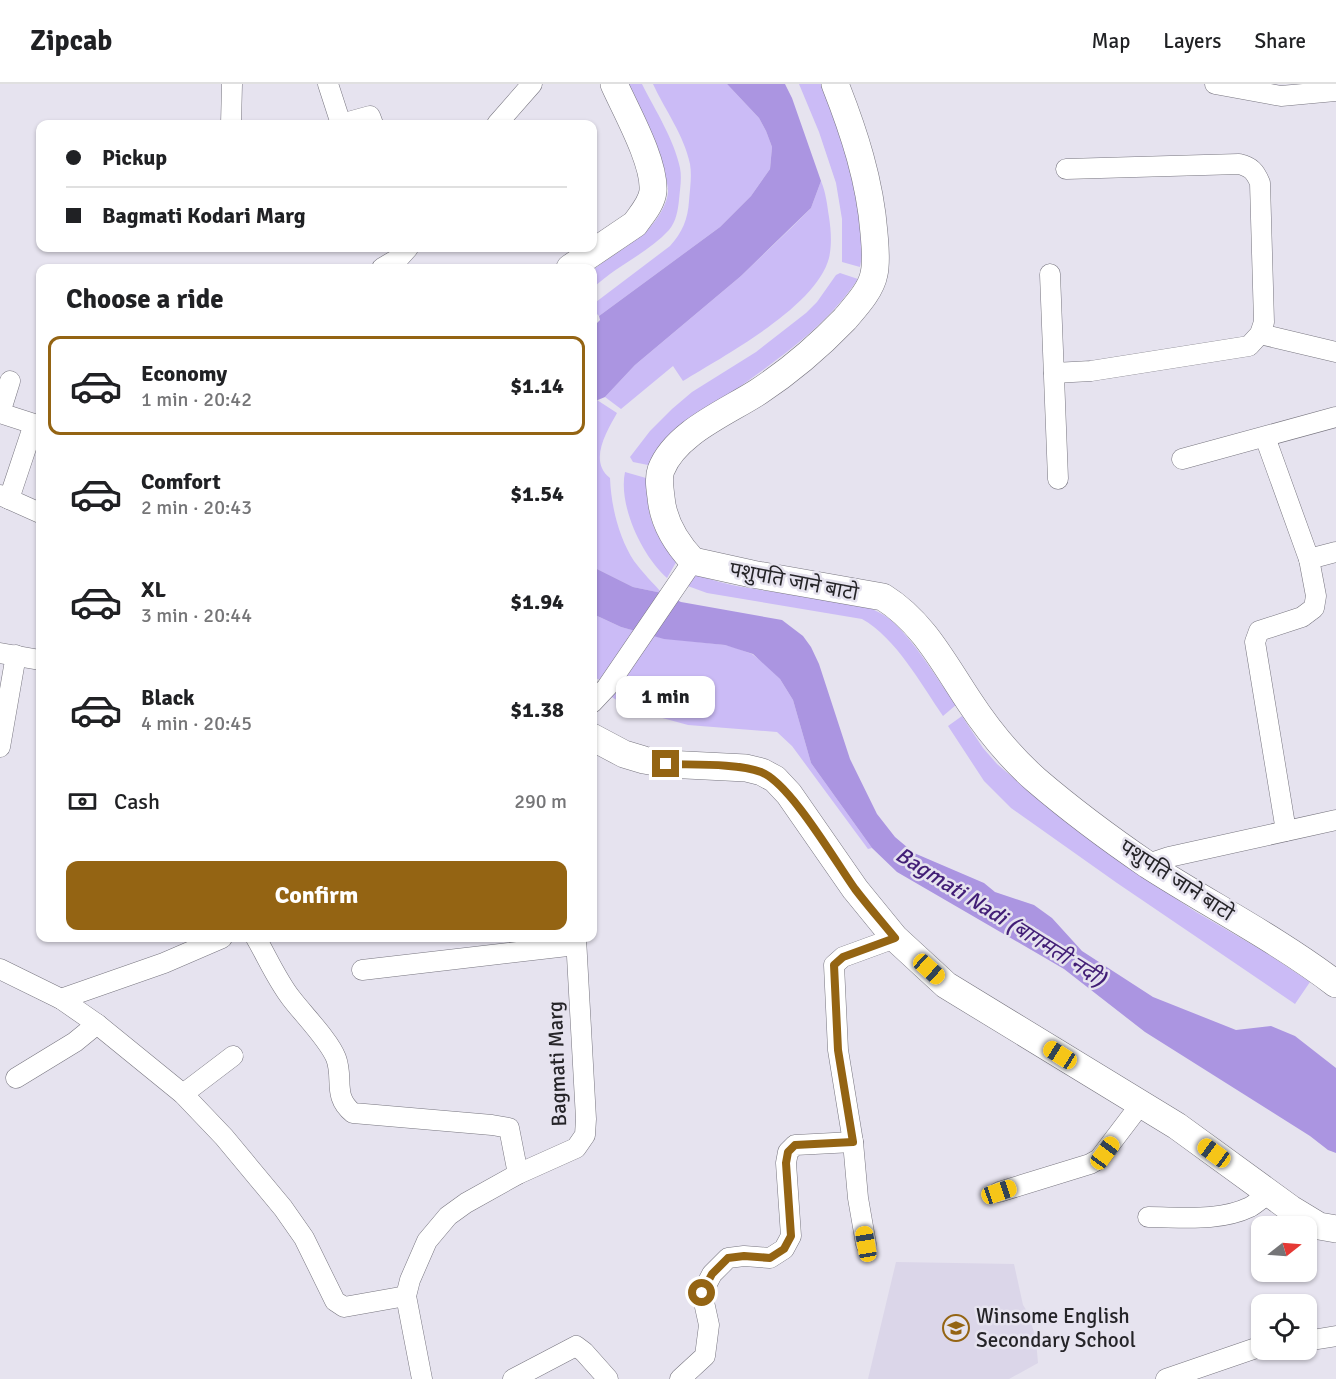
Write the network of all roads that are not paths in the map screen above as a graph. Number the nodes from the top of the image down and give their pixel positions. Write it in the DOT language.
graph roads {
  1 [pos="232,84"];
  2 [pos="328,84"];
  3 [pos="532,84"];
  4 [pos="614,84"];
  5 [pos="835,84"];
  6 [pos="1215,84"];
  7 [pos="1336,91"];
  8 [pos="231,120"];
  9 [pos="340,120"];
  10 [pos="356,120"];
  11 [pos="372,120"];
  12 [pos="500,120"];
  13 [pos="1066,169"];
  14 [pos="597,250"];
  15 [pos="404,252"];
  16 [pos="594,252"];
  17 [pos="389,264"];
  18 [pos="576,264"];
  19 [pos="1050,274"];
  20 [pos="1260,334"];
  21 [pos="1336,352"];
  22 [pos="1054,373"];
  23 [pos="10,381"];
  24 [pos="1336,417"];
  25 [pos="1265,437"];
  26 [pos="1182,459"];
  27 [pos="1058,479"];
  28 [pos="5,497"];
  29 [pos="36,511"];
  30 [pos="1336,552"];
  31 [pos="1309,559"];
  32 [pos="693,561"];
  33 [pos="8,654"];
  34 [pos="36,659"];
  35 [pos="597,699"];
  36 [pos="597,740"];
  37 [pos="0,747"];
  38 [pos="1336,820"];
  39 [pos="1286,831"];
  40 [pos="1148,864"];
  41 [pos="895,938"];
  42 [pos="213,942"];
  43 [pos="258,942"];
  44 [pos="569,942"];
  45 [pos="576,942"];
  46 [pos="0,969"];
  47 [pos="363,970"];
  48 [pos="1336,984"];
  49 [pos="61,999"];
  50 [pos="97,1024"];
  51 [pos="233,1056"];
  52 [pos="16,1078"];
  53 [pos="183,1094"];
  54 [pos="1140,1105"];
  55 [pos="853,1142"];
  56 [pos="518,1174"];
  57 [pos="999,1192"];
  58 [pos="1269,1193"];
  59 [pos="1148,1217"];
  60 [pos="1336,1229"];
  61 [pos="866,1244"];
  62 [pos="406,1296"];
  63 [pos="1336,1336"];
  64 [pos="1317,1339"];
  65 [pos="1251,1350"];
  66 [pos="422,1379"];
  67 [pos="513,1379"];
  68 [pos="608,1379"];
  69 [pos="680,1379"];
  70 [pos="1166,1379"];
  1 -- 8 [label="street"];
  2 -- 9 [label="street"];
  3 -- 12 [label="street"];
  4 -- 14 [label="main road"];
  5 -- 32 [label="main road"];
  6 -- 7 [label="street"];
  10 -- 11 [label="street"];
  13 -- 20 [label="street"];
  15 -- 17 [label="street"];
  16 -- 18 [label="main road"];
  19 -- 22 [label="street"];
  20 -- 21 [label="street"];
  20 -- 22 [label="street"];
  22 -- 27 [label="street"];
  23 -- 28 [label="street"];
  24 -- 25 [label="street"];
  25 -- 26 [label="street"];
  25 -- 31 [label="street"];
  28 -- 29 [label="street"];
  30 -- 31 [label="street"];
  31 -- 39 [label="street"];
  32 -- 35 [label="street"];
  32 -- 40 [label="main road, पशुपति जाने बाटो"];
  33 -- 34 [label="street"];
  33 -- 37 [label="street"];
  36 -- 41 [label="main road"];
  38 -- 39 [label="street"];
  39 -- 40 [label="street"];
  40 -- 48 [label="main road, पशुपति जाने बाटो"];
  41 -- 54 [label="main road"];
  41 -- 55 [label="street"];
  42 -- 49 [label="street"];
  43 -- 56 [label="street"];
  44 -- 47 [label="street"];
  45 -- 56 [label="street, Bagmati Marg"];
  46 -- 49 [label="street"];
  49 -- 50 [label="street"];
  50 -- 52 [label="street"];
  50 -- 53 [label="street"];
  51 -- 53 [label="street"];
  53 -- 62 [label="street"];
  54 -- 57 [label="street"];
  54 -- 58 [label="main road"];
  55 -- 61 [label="street"];
  55 -- 69 [label="street"];
  56 -- 62 [label="street, Bagmati Marg"];
  58 -- 59 [label="street"];
  58 -- 60 [label="main road"];
  62 -- 66 [label="street"];
  63 -- 64 [label="street"];
  65 -- 70 [label="street"];
  67 -- 68 [label="street"];
}
